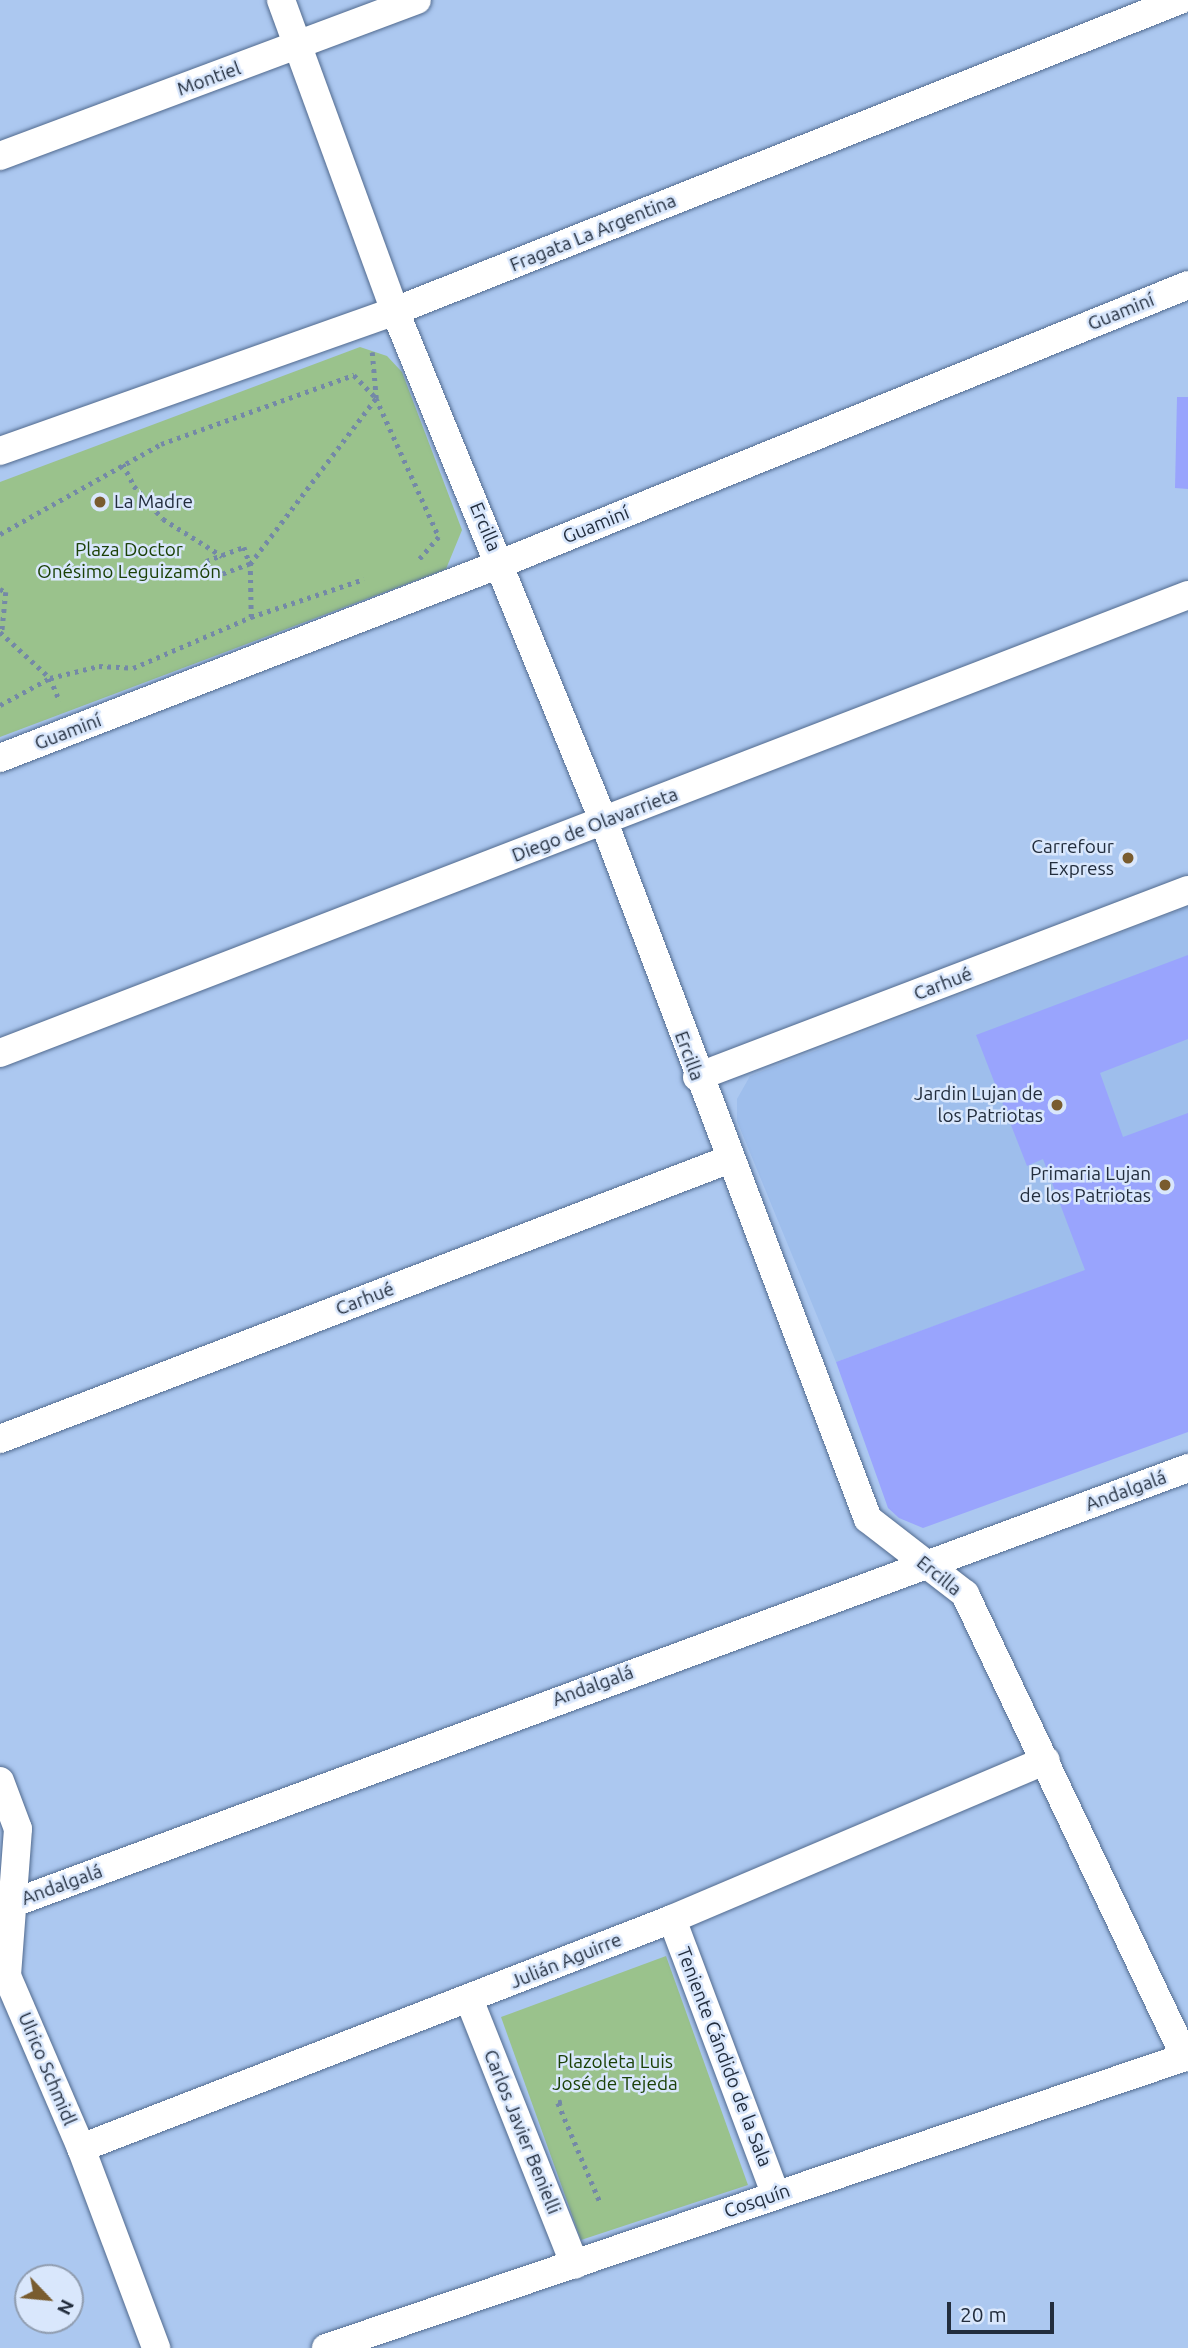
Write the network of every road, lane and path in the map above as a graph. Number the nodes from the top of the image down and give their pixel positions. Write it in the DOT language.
graph roads {
  1 [pos="281,0"];
  2 [pos="417,0"];
  3 [pos="1180,0"];
  4 [pos="298,46"];
  5 [pos="0,156"];
  6 [pos="1188,285"];
  7 [pos="395,311"];
  8 [pos="376,398"];
  9 [pos="0,452"];
  10 [pos="123,464"];
  11 [pos="0,534"];
  12 [pos="222,556"];
  13 [pos="250,564"];
  14 [pos="500,564"];
  15 [pos="405,565"];
  16 [pos="367,578"];
  17 [pos="0,589"];
  18 [pos="1188,595"];
  19 [pos="251,617"];
  20 [pos="1,632"];
  21 [pos="50,678"];
  22 [pos="0,705"];
  23 [pos="69,731"];
  24 [pos="0,758"];
  25 [pos="604,822"];
  26 [pos="1188,890"];
  27 [pos="0,1053"];
  28 [pos="697,1077"];
  29 [pos="730,1159"];
  30 [pos="0,1439"];
  31 [pos="1188,1468"];
  32 [pos="924,1563"];
  33 [pos="1046,1760"];
  34 [pos="0,1782"];
  35 [pos="6,1906"];
  36 [pos="672,1919"];
  37 [pos="469,1999"];
  38 [pos="1186,2057"];
  39 [pos="562,2102"];
  40 [pos="81,2148"];
  41 [pos="776,2194"];
  42 [pos="600,2202"];
  43 [pos="575,2265"];
  44 [pos="156,2348"];
  45 [pos="326,2348"];
  1 -- 4 [label="street, Ercilla"];
  2 -- 4 [label="street, Montiel"];
  3 -- 7 [label="street, Fragata La Argentina"];
  4 -- 5 [label="street, Montiel"];
  4 -- 7 [label="street, Ercilla"];
  6 -- 14 [label="street, Guaminí"];
  7 -- 8 [label="path"];
  7 -- 9 [label="street, Fragata La Argentina"];
  7 -- 14 [label="street, Ercilla"];
  8 -- 10 [label="path"];
  8 -- 13 [label="path"];
  8 -- 15 [label="path"];
  10 -- 11 [label="path"];
  10 -- 12 [label="path"];
  12 -- 13 [label="path"];
  12 -- 13 [label="path"];
  13 -- 19 [label="path"];
  14 -- 23 [label="street, Guaminí"];
  14 -- 25 [label="street, Ercilla"];
  16 -- 19 [label="path"];
  17 -- 20 [label="path"];
  18 -- 25 [label="street, Diego de Olavarrieta"];
  19 -- 21 [label="path"];
  20 -- 21 [label="path"];
  21 -- 22 [label="path"];
  21 -- 23 [label="path"];
  23 -- 24 [label="street, Guaminí"];
  25 -- 27 [label="street, Diego de Olavarrieta"];
  25 -- 28 [label="street, Ercilla"];
  26 -- 28 [label="street, Carhué"];
  28 -- 29 [label="street, Ercilla"];
  29 -- 30 [label="street, Carhué"];
  29 -- 32 [label="street, Ercilla"];
  31 -- 32 [label="street, Andalgalá"];
  32 -- 33 [label="street, Ercilla"];
  32 -- 35 [label="street, Andalgalá"];
  33 -- 36 [label="street, Julián Aguirre"];
  33 -- 38 [label="street, Ercilla"];
  34 -- 35 [label="street, Ulrico Schmidl"];
  35 -- 40 [label="street, Ulrico Schmidl"];
  36 -- 37 [label="street, Julián Aguirre"];
  36 -- 41 [label="street, Teniente Cándido de la Sala"];
  37 -- 40 [label="street, Julián Aguirre"];
  37 -- 43 [label="street, Carlos Javier Benielli"];
  38 -- 41 [label="street, Cosquín"];
  39 -- 42 [label="path"];
  40 -- 44 [label="street, Ulrico Schmidl"];
  41 -- 43 [label="street, Cosquín"];
  43 -- 45 [label="street, Cosquín"];
}
